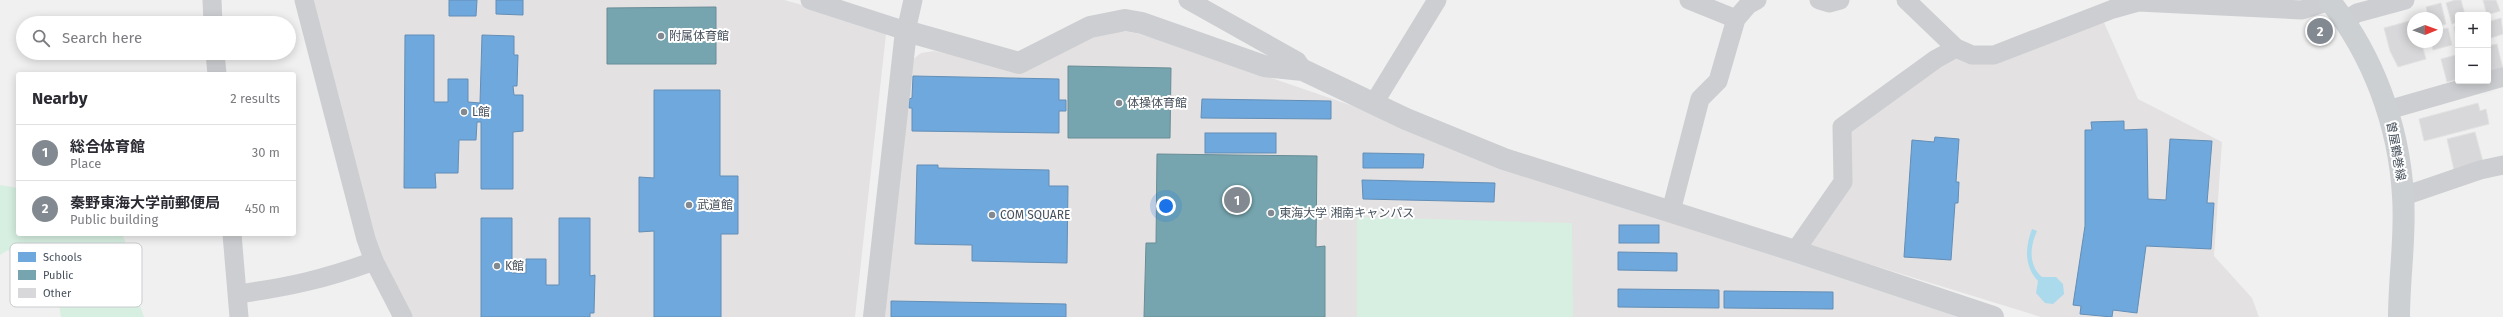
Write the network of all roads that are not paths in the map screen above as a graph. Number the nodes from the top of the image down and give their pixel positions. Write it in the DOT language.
graph roads {
  1 [pos="212,0"];
  2 [pos="304,0"];
  3 [pos="810,0"];
  4 [pos="913,0"];
  5 [pos="1188,0"];
  6 [pos="1437,0"];
  7 [pos="1689,0"];
  8 [pos="1756,0"];
  9 [pos="1819,0"];
  10 [pos="1840,0"];
  11 [pos="1906,0"];
  12 [pos="2405,0"];
  13 [pos="2331,1"];
  14 [pos="213,16"];
  15 [pos="1736,19"];
  16 [pos="2344,22"];
  17 [pos="906,31"];
  18 [pos="1956,48"];
  19 [pos="216,60"];
  20 [pos="1303,70"];
  21 [pos="217,72"];
  22 [pos="2503,77"];
  23 [pos="1374,103"];
  24 [pos="2388,110"];
  25 [pos="2503,165"];
  26 [pos="2404,196"];
  27 [pos="1671,211"];
  28 [pos="232,236"];
  29 [pos="1795,251"];
  30 [pos="374,261"];
  31 [pos="238,294"];
  32 [pos="239,317"];
  33 [pos="403,317"];
  34 [pos="874,317"];
  35 [pos="1993,317"];
  36 [pos="2399,317"];
  1 -- 14 [label="street"];
  2 -- 30 [label="street"];
  3 -- 17 [label="street"];
  4 -- 17 [label="street"];
  5 -- 20 [label="street"];
  6 -- 23 [label="street"];
  7 -- 15 [label="street"];
  8 -- 15 [label="street"];
  9 -- 10 [label="street"];
  11 -- 18 [label="street"];
  12 -- 16 [label="street"];
  13 -- 16 [label="main road, 曽屋鶴巻線"];
  13 -- 18 [label="street"];
  15 -- 27 [label="street"];
  16 -- 24 [label="main road, 曽屋鶴巻線"];
  17 -- 20 [label="street"];
  17 -- 34 [label="street"];
  18 -- 29 [label="street"];
  19 -- 21 [label="street"];
  20 -- 23 [label="street"];
  22 -- 24 [label="street"];
  23 -- 27 [label="street"];
  24 -- 26 [label="main road, 曽屋鶴巻線"];
  25 -- 26 [label="street"];
  26 -- 36 [label="main road, 曽屋鶴巻線"];
  27 -- 29 [label="street"];
  28 -- 31 [label="street"];
  29 -- 35 [label="street"];
  30 -- 31 [label="street"];
  30 -- 33 [label="street"];
  31 -- 32 [label="street"];
}
